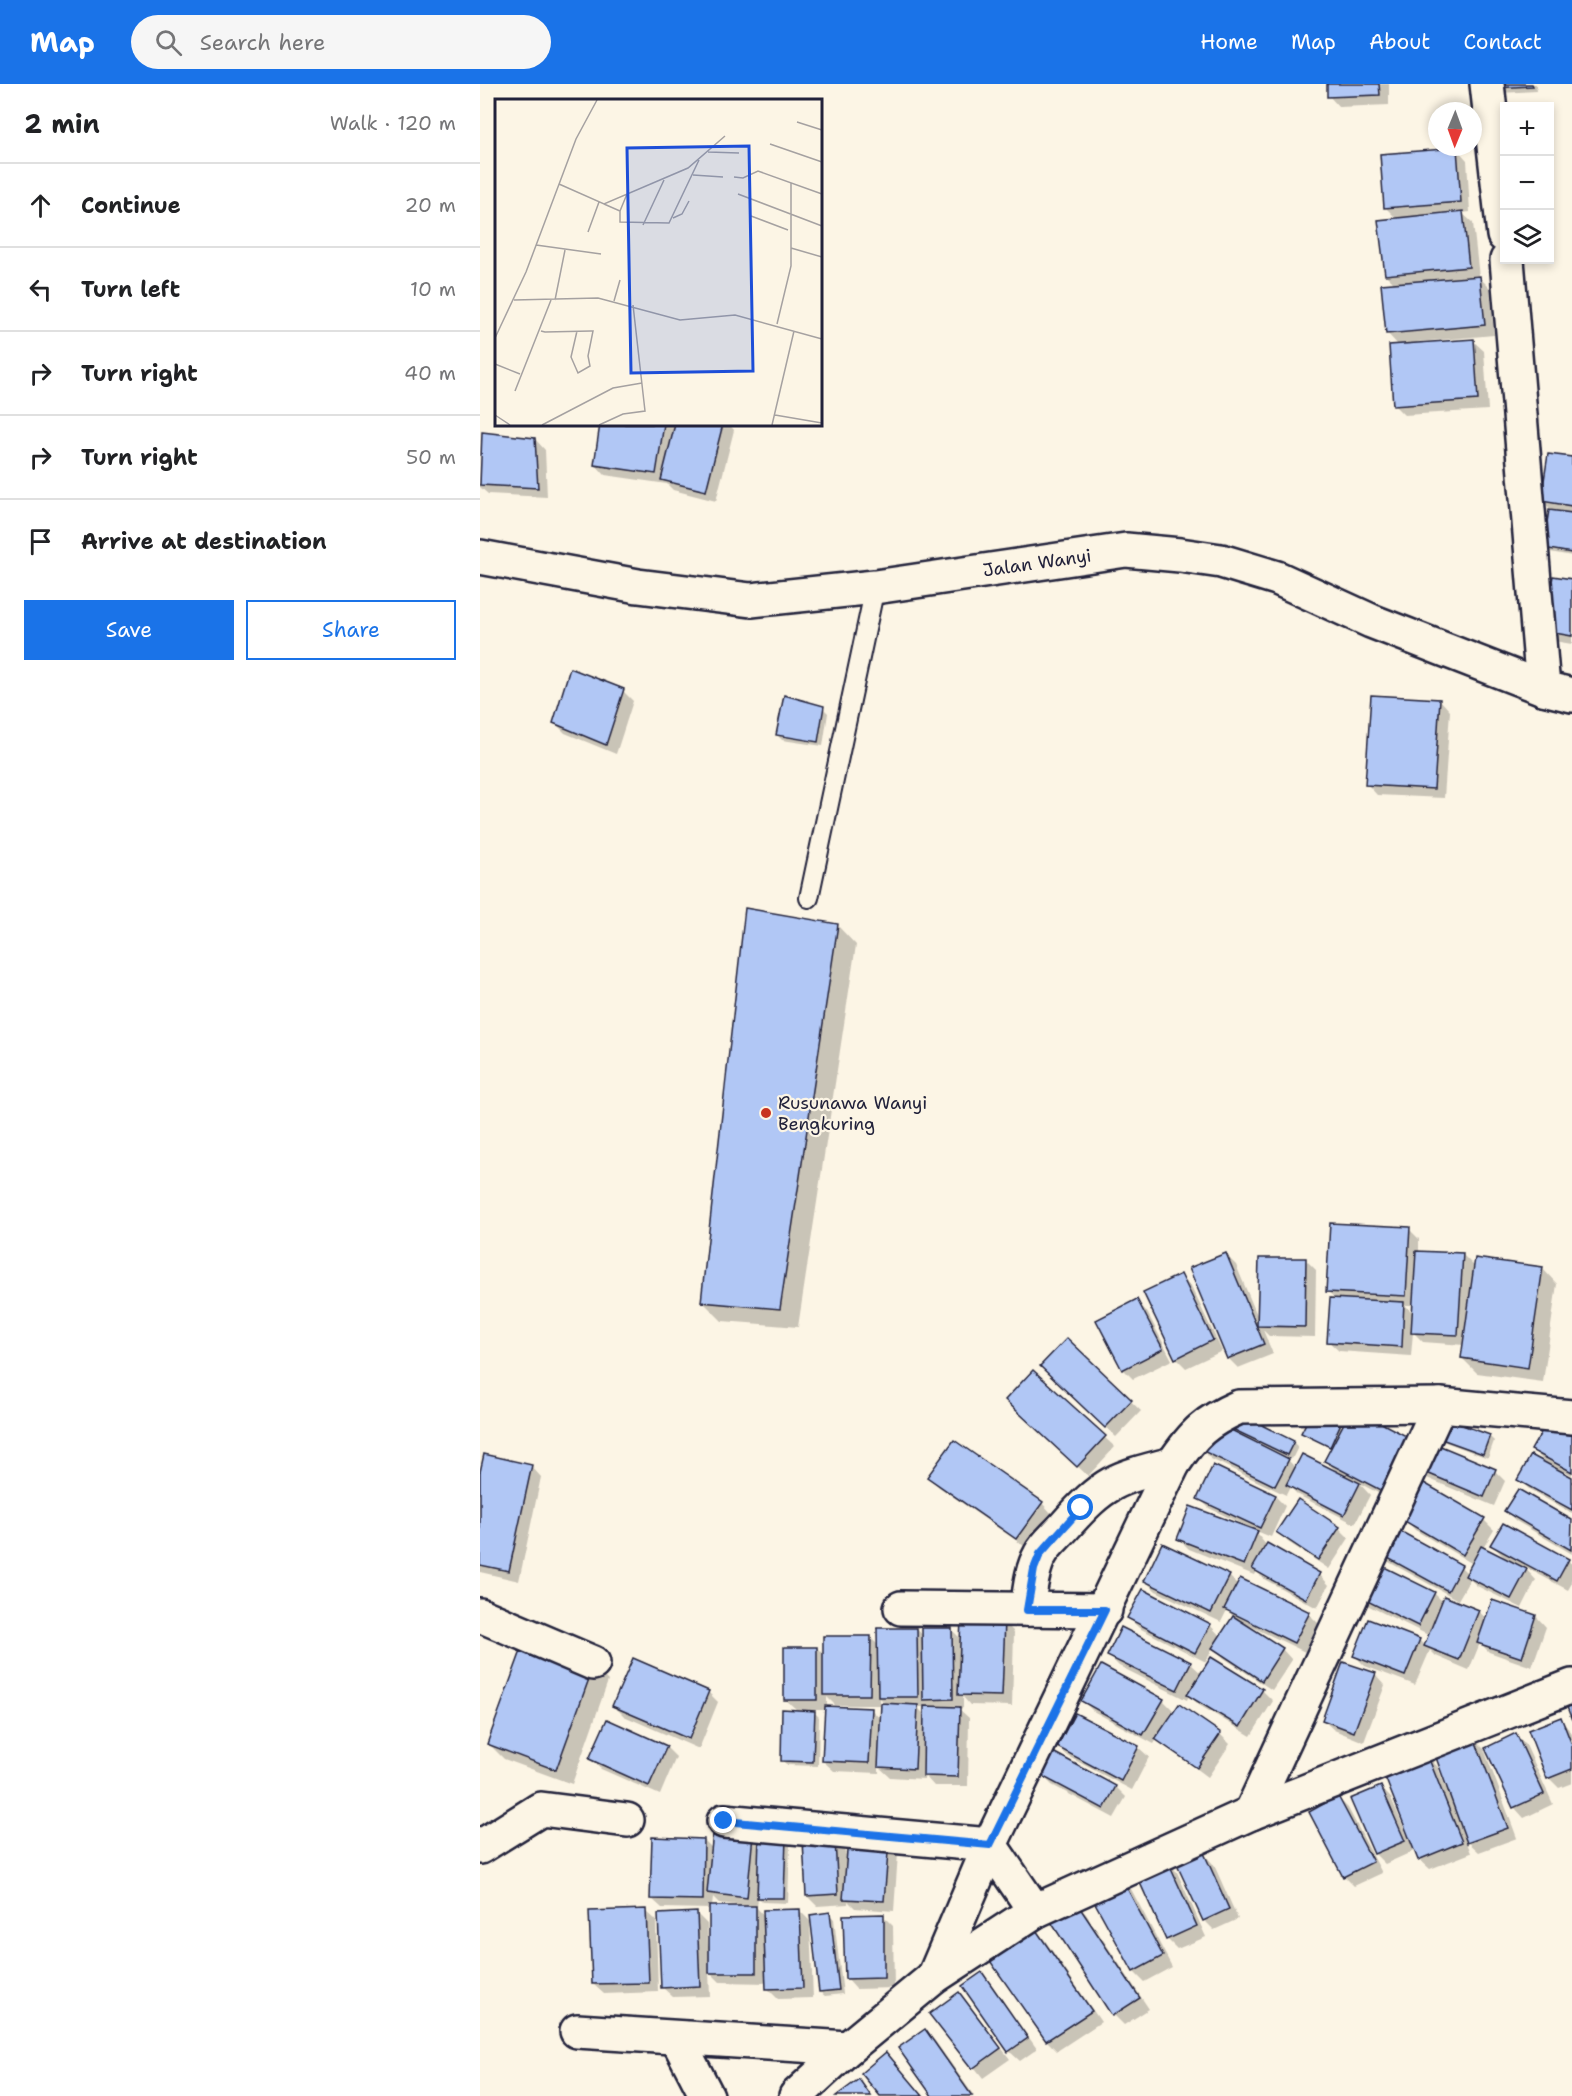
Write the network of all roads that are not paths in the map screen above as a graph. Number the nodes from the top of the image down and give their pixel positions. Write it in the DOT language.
graph roads {
  1 [pos="1487,84"];
  2 [pos="1501,210"];
  3 [pos="1507,264"];
  4 [pos="480,557"];
  5 [pos="875,587"];
  6 [pos="1557,692"];
  7 [pos="810,898"];
  8 [pos="1440,1405"];
  9 [pos="1572,1417"];
  10 [pos="1173,1464"];
  11 [pos="901,1608"];
  12 [pos="1027,1610"];
  13 [pos="1105,1610"];
  14 [pos="480,1615"];
  15 [pos="594,1663"];
  16 [pos="1572,1686"];
  17 [pos="1251,1813"];
  18 [pos="627,1820"];
  19 [pos="724,1821"];
  20 [pos="990,1845"];
  21 [pos="480,1847"];
  22 [pos="1035,1911"];
  23 [pos="934,1977"];
  24 [pos="577,2031"];
  25 [pos="678,2040"];
  26 [pos="848,2048"];
  27 [pos="707,2096"];
  28 [pos="796,2096"];
  1 -- 2 [label="street"];
  3 -- 6 [label="street"];
  4 -- 5 [label="street, Jalan Wanyi"];
  5 -- 6 [label="street, Jalan Wanyi"];
  5 -- 7 [label="lane"];
  8 -- 9 [label="street"];
  8 -- 10 [label="street"];
  8 -- 17 [label="street"];
  10 -- 12 [label="street"];
  10 -- 13 [label="street"];
  11 -- 12 [label="street"];
  12 -- 13 [label="street"];
  13 -- 20 [label="street"];
  14 -- 15 [label="street"];
  16 -- 17 [label="street"];
  17 -- 22 [label="street"];
  18 -- 21 [label="street"];
  19 -- 20 [label="street"];
  20 -- 22 [label="street"];
  20 -- 23 [label="street"];
  22 -- 23 [label="street"];
  23 -- 26 [label="street"];
  24 -- 25 [label="street"];
  25 -- 26 [label="street"];
  25 -- 27 [label="street"];
  26 -- 28 [label="street"];
}
